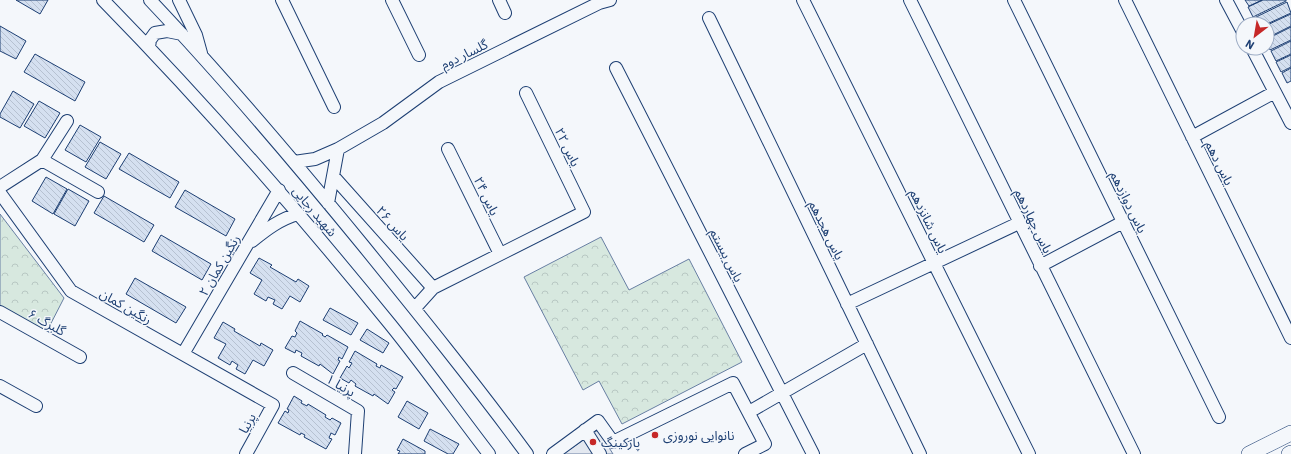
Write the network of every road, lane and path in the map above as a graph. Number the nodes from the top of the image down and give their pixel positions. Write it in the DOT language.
graph roads {
  1 [pos="103,0"];
  2 [pos="150,0"];
  3 [pos="178,0"];
  4 [pos="282,0"];
  5 [pos="392,0"];
  6 [pos="498,0"];
  7 [pos="610,0"];
  8 [pos="803,0"];
  9 [pos="910,0"];
  10 [pos="1014,0"];
  11 [pos="1125,0"];
  12 [pos="1226,0"];
  13 [pos="505,13"];
  14 [pos="1235,17"];
  15 [pos="709,18"];
  16 [pos="182,34"];
  17 [pos="149,47"];
  18 [pos="419,55"];
  19 [pos="202,56"];
  20 [pos="1256,56"];
  21 [pos="616,68"];
  22 [pos="1275,92"];
  23 [pos="526,93"];
  24 [pos="334,107"];
  25 [pos="67,121"];
  26 [pos="1291,123"];
  27 [pos="1192,137"];
  28 [pos="338,149"];
  29 [pos="448,149"];
  30 [pos="42,160"];
  31 [pos="294,162"];
  32 [pos="333,176"];
  33 [pos="0,187"];
  34 [pos="278,190"];
  35 [pos="98,192"];
  36 [pos="0,193"];
  37 [pos="328,203"];
  38 [pos="298,214"];
  39 [pos="1123,222"];
  40 [pos="1019,223"];
  41 [pos="246,245"];
  42 [pos="500,254"];
  43 [pos="934,263"];
  44 [pos="1040,266"];
  45 [pos="433,288"];
  46 [pos="847,304"];
  47 [pos="415,308"];
  48 [pos="0,312"];
  49 [pos="1291,338"];
  50 [pos="867,344"];
  51 [pos="183,354"];
  52 [pos="80,357"];
  53 [pos="293,373"];
  54 [pos="0,386"];
  55 [pos="782,394"];
  56 [pos="273,405"];
  57 [pos="36,406"];
  58 [pos="749,412"];
  59 [pos="1219,417"];
  60 [pos="585,430"];
  61 [pos="1291,433"];
  62 [pos="518,443"];
  63 [pos="246,454"];
  64 [pos="356,454"];
  65 [pos="489,454"];
  66 [pos="512,454"];
  67 [pos="526,454"];
  68 [pos="553,454"];
  69 [pos="600,454"];
  70 [pos="745,454"];
  71 [pos="813,454"];
  72 [pos="920,454"];
  73 [pos="1029,454"];
  74 [pos="1134,454"];
  75 [pos="1249,454"];
  1 -- 17 [label="street, شهید رجایی"];
  2 -- 16 [label="street, شهید رجایی"];
  3 -- 19 [label="street"];
  4 -- 24 [label="street"];
  5 -- 18 [label="street"];
  6 -- 13 [label="street"];
  7 -- 28 [label="street, گلسار دوم"];
  8 -- 43 [label="street, یاس شانزدهم"];
  9 -- 40 [label="street, یاس چهاردهم"];
  10 -- 39 [label="street, یاس دوازدهم"];
  11 -- 27 [label="street, یاس دهم"];
  12 -- 14 [label="street"];
  15 -- 46 [label="street, یاس هجدهم"];
  16 -- 17 [label="street"];
  16 -- 19 [label="street, شهید رجایی"];
  17 -- 34 [label="street, شهید رجایی"];
  19 -- 31 [label="street, شهید رجایی"];
  20 -- 22 [label="street"];
  21 -- 55 [label="street, یاس بیستم"];
  22 -- 26 [label="street"];
  22 -- 27 [label="street"];
  23 -- 42 [label="street, یاس ۲۲"];
  25 -- 30 [label="street"];
  27 -- 49 [label="street, یاس دهم"];
  28 -- 31 [label="street, گلسار دوم"];
  28 -- 32 [label="street"];
  29 -- 42 [label="street, یاس ۲۴"];
  30 -- 33 [label="street"];
  30 -- 35 [label="street"];
  31 -- 37 [label="street, شهید رجایی"];
  32 -- 37 [label="street"];
  32 -- 45 [label="street, یاس ۲۶"];
  34 -- 38 [label="street, شهید رجایی"];
  34 -- 41 [label="street, رنگین کمان ۲"];
  36 -- 51 [label="street, رنگین کمان"];
  37 -- 47 [label="street, شهید رجایی"];
  38 -- 41 [label="street"];
  38 -- 65 [label="street, شهید رجایی"];
  39 -- 44 [label="street"];
  39 -- 59 [label="street, یاس دوازدهم"];
  40 -- 43 [label="street"];
  40 -- 44 [label="street, یاس چهاردهم"];
  41 -- 51 [label="street, رنگین کمان ۲"];
  42 -- 45 [label="street"];
  43 -- 46 [label="street"];
  43 -- 73 [label="street, یاس شانزدهم"];
  44 -- 74 [label="street, یاس چهاردهم"];
  45 -- 47 [label="street"];
  46 -- 50 [label="street, یاس هجدهم"];
  47 -- 62 [label="street, شهید رجایی"];
  48 -- 52 [label="street, گلبرگ ۶"];
  50 -- 55 [label="street"];
  50 -- 72 [label="street, یاس هجدهم"];
  51 -- 56 [label="street, رنگین کمان"];
  53 -- 64 [label="street, پرنیا ۱"];
  54 -- 57 [label="street"];
  55 -- 58 [label="street"];
  55 -- 71 [label="street, یاس بیستم"];
  56 -- 63 [label="street, پرنیا"];
  58 -- 60 [label="street"];
  58 -- 70 [label="street"];
  60 -- 68 [label="street"];
  60 -- 69 [label="street"];
  61 -- 75 [label="main road"];
  62 -- 66 [label="street"];
  62 -- 67 [label="street, شهید رجایی"];
}
